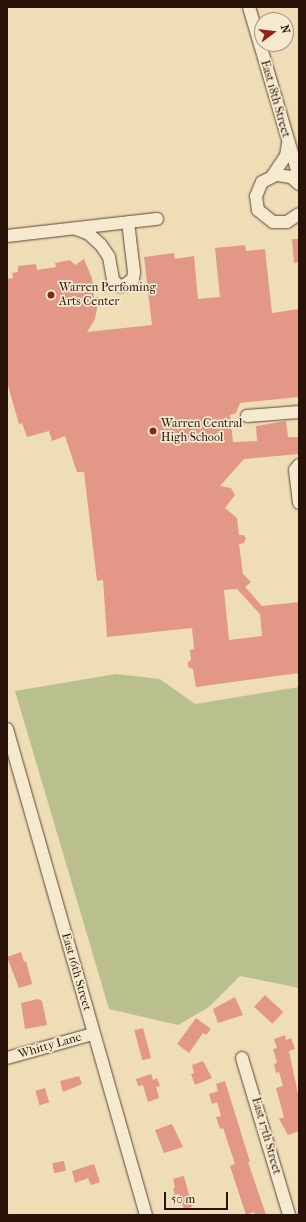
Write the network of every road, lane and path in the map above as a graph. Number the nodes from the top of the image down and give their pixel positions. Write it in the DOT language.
graph roads {
  1 [pos="249,7"];
  2 [pos="288,144"];
  3 [pos="273,175"];
  4 [pos="299,177"];
  5 [pos="299,184"];
  6 [pos="299,215"];
  7 [pos="157,219"];
  8 [pos="128,222"];
  9 [pos="75,228"];
  10 [pos="7,236"];
  11 [pos="299,412"];
  12 [pos="247,416"];
  13 [pos="299,465"];
  14 [pos="299,503"];
  15 [pos="7,730"];
  16 [pos="93,1034"];
  17 [pos="7,1058"];
  18 [pos="242,1058"];
  19 [pos="146,1215"];
  20 [pos="289,1215"];
  1 -- 2 [label="street, East 18th Street"];
  2 -- 3 [label="street"];
  2 -- 4 [label="street, East 18th Street"];
  3 -- 5 [label="street"];
  3 -- 6 [label="street"];
  7 -- 8 [label="street"];
  8 -- 9 [label="street"];
  8 -- 9 [label="street"];
  9 -- 10 [label="street"];
  11 -- 12 [label="street"];
  13 -- 14 [label="street"];
  15 -- 16 [label="street, East 16th Street"];
  16 -- 17 [label="street, Whitty Lane"];
  16 -- 19 [label="street, East 16th Street"];
  18 -- 20 [label="street, East 17th Street"];
}
